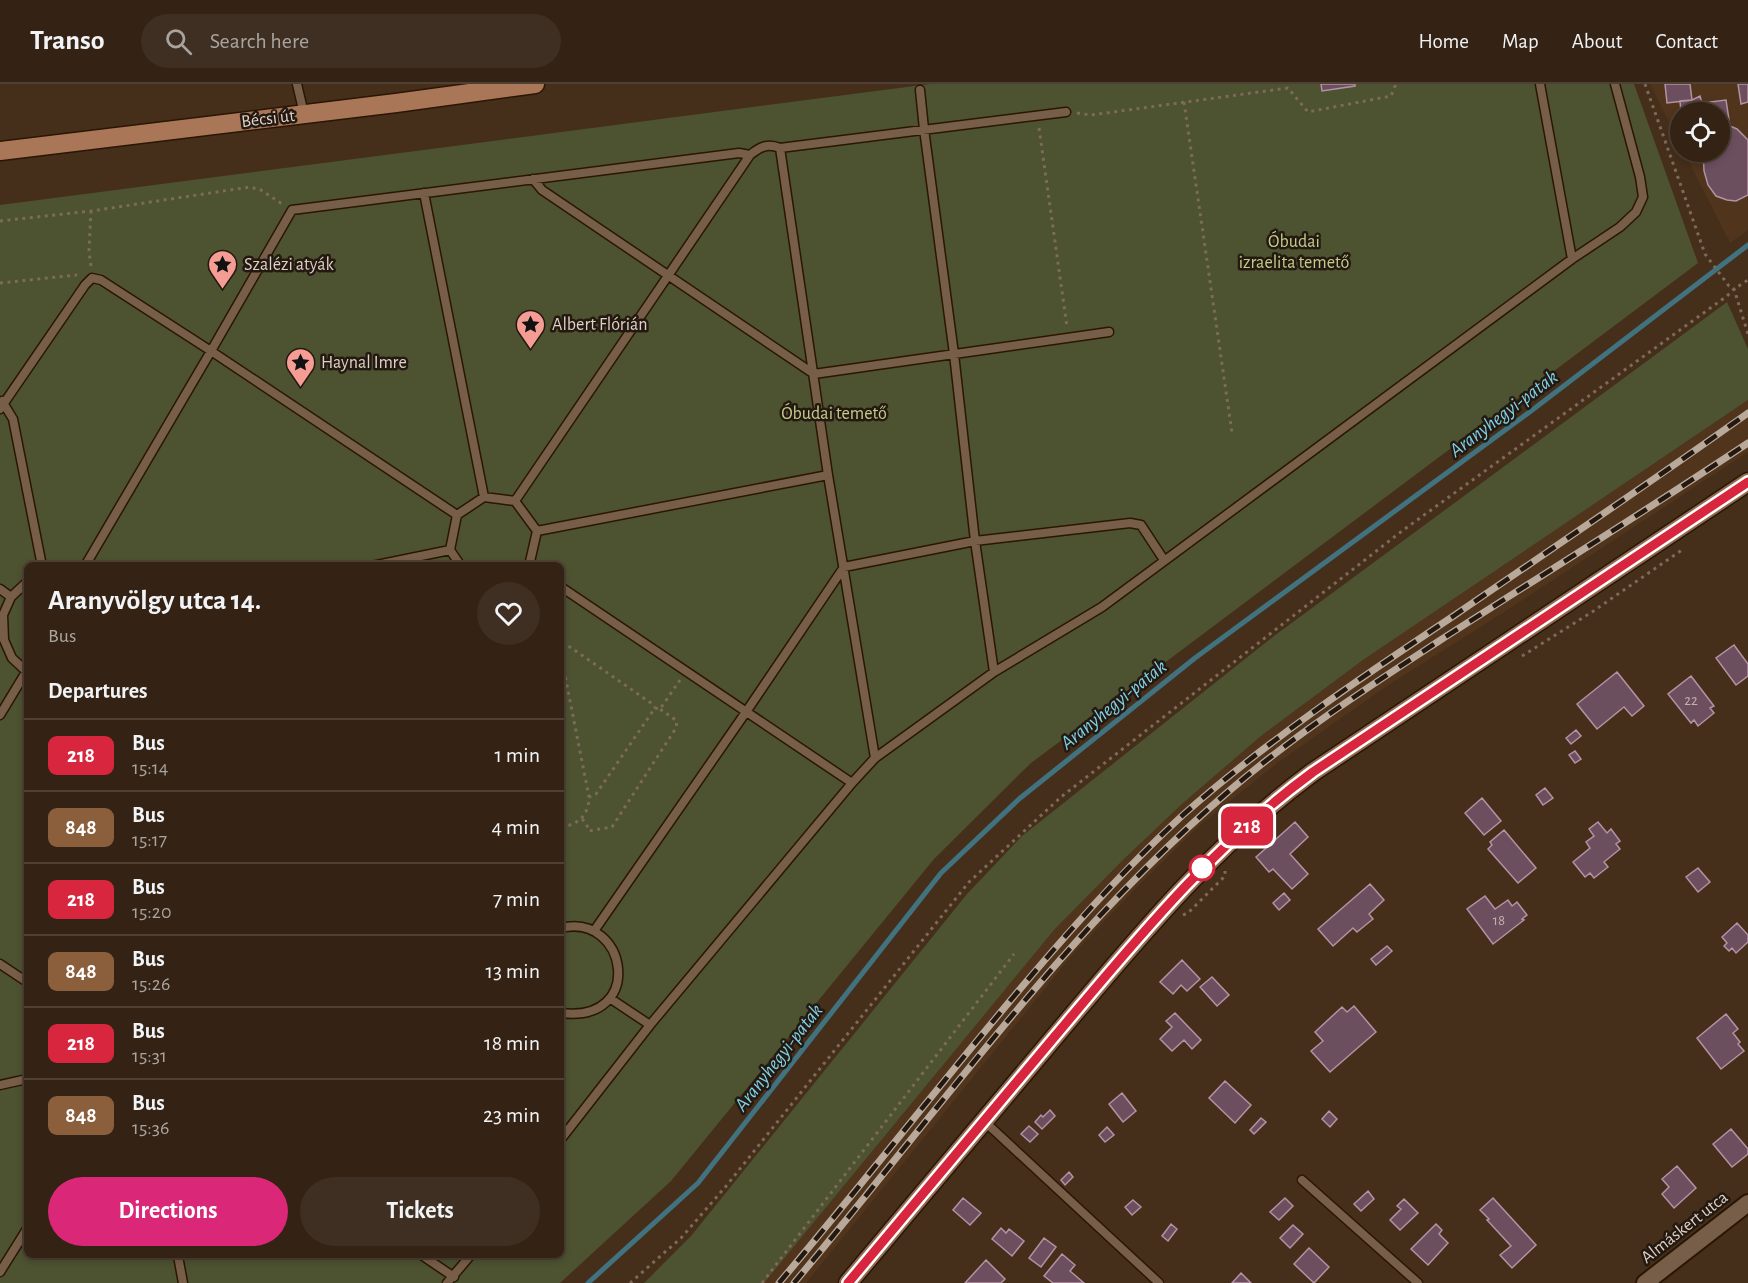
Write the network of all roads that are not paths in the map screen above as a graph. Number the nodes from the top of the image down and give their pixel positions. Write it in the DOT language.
graph roads {
  1 [pos="297,84"];
  2 [pos="536,84"];
  3 [pos="1540,84"];
  4 [pos="1615,84"];
  5 [pos="920,90"];
  6 [pos="1066,112"];
  7 [pos="304,114"];
  8 [pos="924,129"];
  9 [pos="780,148"];
  10 [pos="0,151"];
  11 [pos="750,155"];
  12 [pos="533,179"];
  13 [pos="424,193"];
  14 [pos="1572,259"];
  15 [pos="668,275"];
  16 [pos="1109,332"];
  17 [pos="211,351"];
  18 [pos="954,354"];
  19 [pos="814,374"];
  20 [pos="1,404"];
  21 [pos="828,475"];
  22 [pos="1748,482"];
  23 [pos="484,497"];
  24 [pos="515,501"];
  25 [pos="457,515"];
  26 [pos="537,531"];
  27 [pos="975,542"];
  28 [pos="450,550"];
  29 [pos="1164,560"];
  30 [pos="41,562"];
  31 [pos="87,562"];
  32 [pos="392,562"];
  33 [pos="459,562"];
  34 [pos="531,562"];
  35 [pos="843,567"];
  36 [pos="24,585"];
  37 [pos="0,589"];
  38 [pos="564,589"];
  39 [pos="12,597"];
  40 [pos="2,641"];
  41 [pos="24,669"];
  42 [pos="994,672"];
  43 [pos="24,677"];
  44 [pos="746,712"];
  45 [pos="0,715"];
  46 [pos="875,758"];
  47 [pos="852,783"];
  48 [pos="564,928"];
  49 [pos="594,931"];
  50 [pos="0,964"];
  51 [pos="24,980"];
  52 [pos="611,999"];
  53 [pos="564,1013"];
  54 [pos="650,1025"];
  55 [pos="24,1080"];
  56 [pos="0,1085"];
  57 [pos="984,1121"];
  58 [pos="564,1135"];
  59 [pos="1302,1180"];
  60 [pos="1748,1203"];
  61 [pos="24,1234"];
  62 [pos="178,1258"];
  63 [pos="425,1258"];
  64 [pos="468,1258"];
  65 [pos="0,1272"];
  66 [pos="450,1280"];
  67 [pos="183,1283"];
  68 [pos="848,1283"];
  69 [pos="1159,1283"];
  70 [pos="1418,1283"];
  71 [pos="1645,1283"];
  1 -- 7 [label="lane"];
  2 -- 7 [label="main road, Bécsi út"];
  3 -- 14 [label="lane"];
  4 -- 14 [label="lane"];
  5 -- 8 [label="lane"];
  6 -- 8 [label="lane"];
  7 -- 10 [label="main road, Bécsi út"];
  8 -- 9 [label="lane"];
  8 -- 18 [label="lane"];
  9 -- 11 [label="lane"];
  9 -- 19 [label="lane"];
  11 -- 12 [label="lane"];
  11 -- 15 [label="lane"];
  12 -- 13 [label="lane"];
  12 -- 15 [label="lane"];
  13 -- 17 [label="lane"];
  13 -- 23 [label="lane"];
  14 -- 29 [label="lane"];
  15 -- 19 [label="lane"];
  15 -- 24 [label="lane"];
  16 -- 18 [label="lane"];
  17 -- 20 [label="lane"];
  17 -- 25 [label="lane"];
  17 -- 31 [label="lane"];
  18 -- 19 [label="lane"];
  18 -- 27 [label="lane"];
  19 -- 21 [label="lane"];
  20 -- 30 [label="lane"];
  21 -- 26 [label="lane"];
  21 -- 35 [label="lane"];
  22 -- 57 [label="street"];
  23 -- 24 [label="lane"];
  23 -- 25 [label="lane"];
  24 -- 26 [label="lane"];
  25 -- 28 [label="lane"];
  26 -- 34 [label="lane"];
  27 -- 29 [label="lane"];
  27 -- 35 [label="lane"];
  27 -- 42 [label="lane"];
  28 -- 32 [label="lane"];
  28 -- 33 [label="lane"];
  29 -- 42 [label="lane"];
  35 -- 44 [label="lane"];
  35 -- 46 [label="lane"];
  36 -- 39 [label="lane"];
  37 -- 39 [label="lane"];
  38 -- 44 [label="lane"];
  39 -- 40 [label="lane"];
  40 -- 41 [label="lane"];
  42 -- 46 [label="lane"];
  43 -- 45 [label="lane"];
  44 -- 47 [label="lane"];
  44 -- 49 [label="lane"];
  46 -- 47 [label="lane"];
  47 -- 54 [label="lane"];
  48 -- 49 [label="lane"];
  49 -- 52 [label="lane"];
  50 -- 51 [label="lane"];
  52 -- 53 [label="lane"];
  52 -- 54 [label="lane"];
  54 -- 58 [label="lane"];
  55 -- 56 [label="lane"];
  57 -- 68 [label="street"];
  57 -- 69 [label="lane"];
  59 -- 70 [label="lane"];
  60 -- 71 [label="street, Almáskert utca"];
  61 -- 65 [label="lane"];
  62 -- 67 [label="lane"];
  63 -- 66 [label="lane"];
  64 -- 66 [label="lane"];
}
